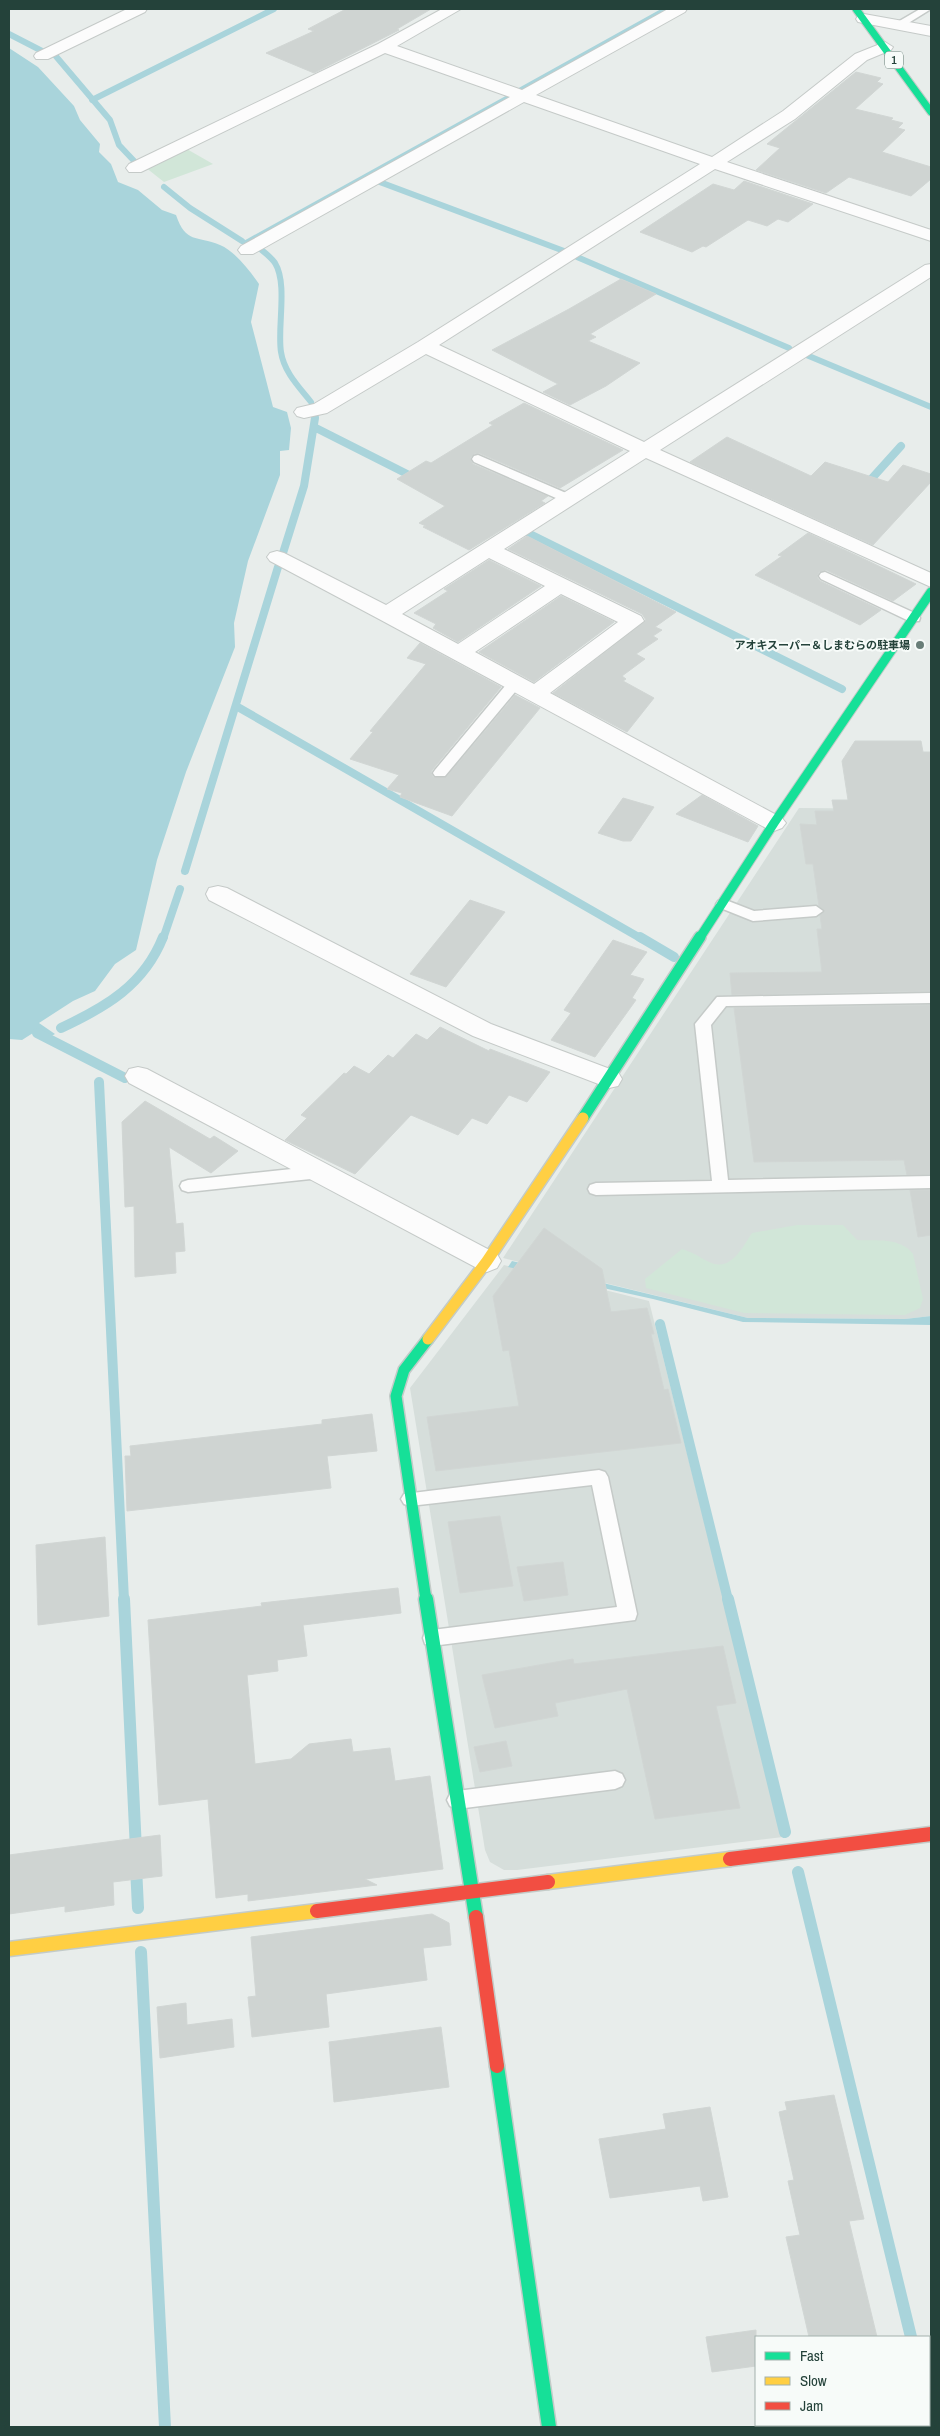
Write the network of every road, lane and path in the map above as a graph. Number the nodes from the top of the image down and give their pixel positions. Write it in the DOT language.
graph roads {
  1 [pos="139,9"];
  2 [pos="453,9"];
  3 [pos="679,9"];
  4 [pos="926,9"];
  5 [pos="860,14"];
  6 [pos="899,25"];
  7 [pos="931,31"];
  8 [pos="384,47"];
  9 [pos="885,48"];
  10 [pos="42,56"];
  11 [pos="522,96"];
  12 [pos="931,112"];
  13 [pos="713,163"];
  14 [pos="135,168"];
  15 [pos="931,236"];
  16 [pos="247,250"];
  17 [pos="931,269"];
  18 [pos="425,346"];
  19 [pos="304,412"];
  20 [pos="646,450"];
  21 [pos="478,459"];
  22 [pos="569,499"];
  23 [pos="489,550"];
  24 [pos="277,557"];
  25 [pos="825,576"];
  26 [pos="931,581"];
  27 [pos="560,585"];
  28 [pos="931,592"];
  29 [pos="387,614"];
  30 [pos="914,618"];
  31 [pos="459,653"];
  32 [pos="515,683"];
  33 [pos="535,694"];
  34 [pos="440,773"];
  35 [pos="774,823"];
  36 [pos="218,894"];
  37 [pos="723,904"];
  38 [pos="816,911"];
  39 [pos="931,998"];
  40 [pos="138,1076"];
  41 [pos="609,1079"];
  42 [pos="320,1172"];
  43 [pos="931,1182"];
  44 [pos="188,1186"];
  45 [pos="721,1186"];
  46 [pos="596,1189"];
  47 [pos="487,1261"];
  48 [pos="410,1499"];
  49 [pos="432,1638"];
  50 [pos="615,1780"];
  51 [pos="457,1800"];
  52 [pos="931,1834"];
  53 [pos="472,1892"];
  54 [pos="9,1949"];
  55 [pos="549,2427"];
  1 -- 10 [label="street"];
  2 -- 8 [label="street"];
  3 -- 11 [label="street"];
  4 -- 6 [label="lane"];
  5 -- 6 [label="street"];
  5 -- 9 [label="main road, 1"];
  6 -- 7 [label="street"];
  8 -- 11 [label="street"];
  8 -- 14 [label="street"];
  9 -- 12 [label="main road, 1"];
  9 -- 13 [label="street"];
  11 -- 13 [label="street"];
  11 -- 16 [label="street"];
  13 -- 15 [label="street"];
  13 -- 18 [label="street"];
  17 -- 20 [label="street"];
  18 -- 19 [label="street"];
  18 -- 20 [label="street"];
  20 -- 22 [label="street"];
  20 -- 26 [label="street"];
  21 -- 22 [label="lane"];
  22 -- 23 [label="street"];
  23 -- 27 [label="street"];
  23 -- 29 [label="street"];
  24 -- 29 [label="street"];
  25 -- 30 [label="lane"];
  27 -- 31 [label="street"];
  27 -- 33 [label="street"];
  28 -- 30 [label="main road"];
  29 -- 31 [label="street"];
  30 -- 35 [label="main road"];
  31 -- 32 [label="street"];
  32 -- 33 [label="street"];
  32 -- 34 [label="lane"];
  33 -- 35 [label="street"];
  35 -- 37 [label="main road"];
  36 -- 41 [label="street"];
  37 -- 38 [label="lane"];
  37 -- 41 [label="main road"];
  39 -- 45 [label="lane"];
  40 -- 42 [label="street"];
  41 -- 47 [label="main road"];
  42 -- 44 [label="lane"];
  42 -- 47 [label="street"];
  43 -- 45 [label="lane"];
  45 -- 46 [label="lane"];
  47 -- 48 [label="main road"];
  48 -- 49 [label="main road"];
  48 -- 49 [label="lane"];
  49 -- 51 [label="main road"];
  50 -- 51 [label="lane"];
  51 -- 53 [label="main road"];
  52 -- 53 [label="main road"];
  53 -- 54 [label="main road"];
  53 -- 55 [label="main road"];
}
